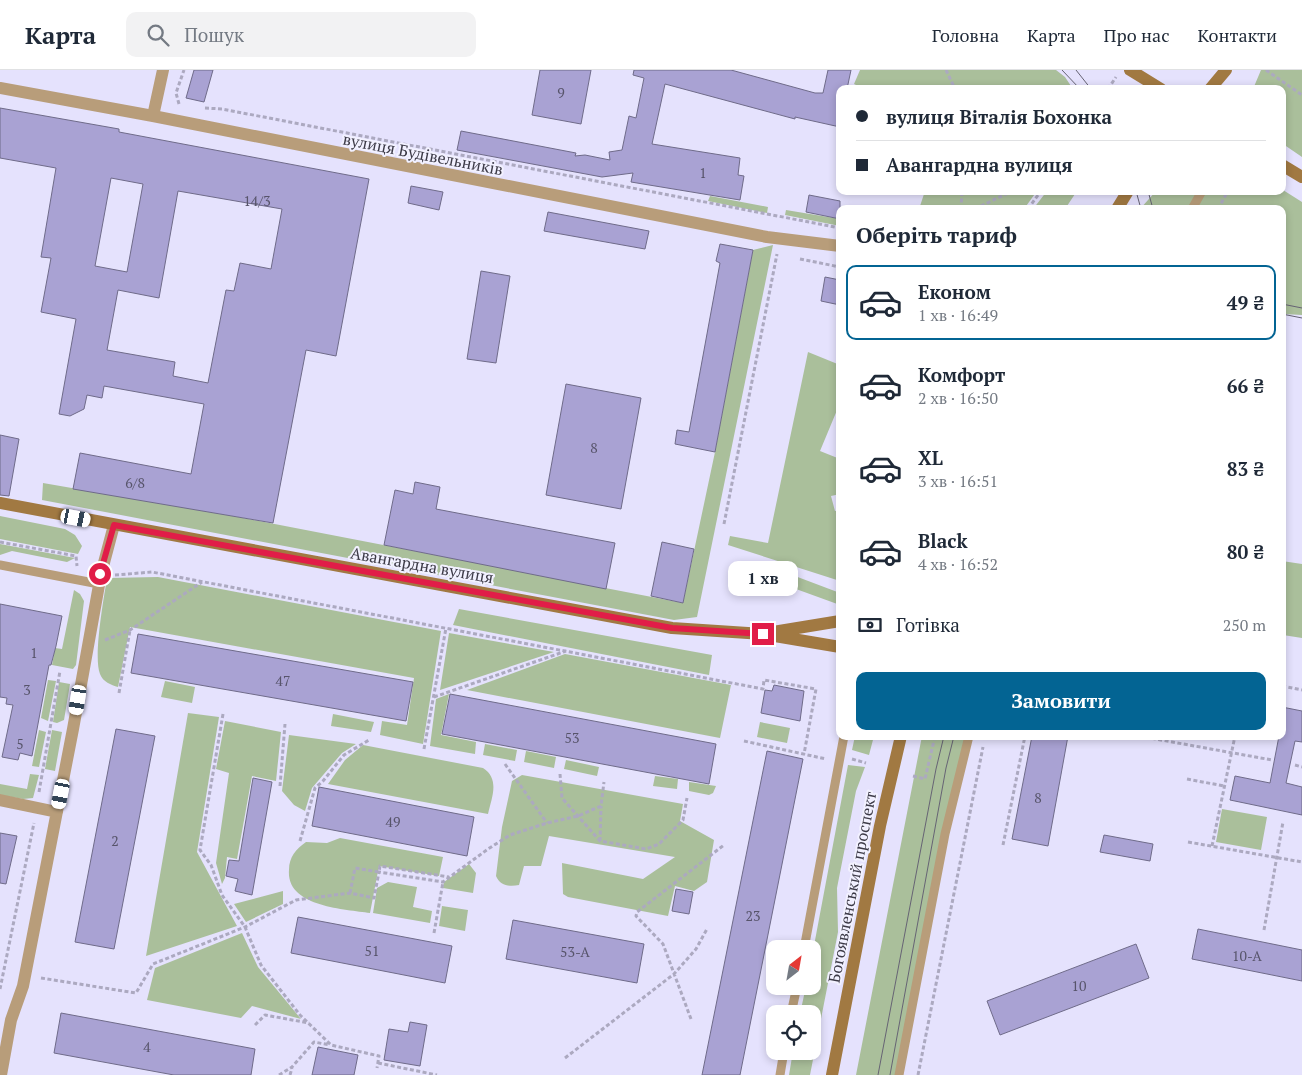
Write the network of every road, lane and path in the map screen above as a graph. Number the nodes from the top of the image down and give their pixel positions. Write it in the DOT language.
graph roads {
  1 [pos="163,70"];
  2 [pos="184,70"];
  3 [pos="946,70"];
  4 [pos="1120,70"];
  5 [pos="1130,70"];
  6 [pos="1226,70"];
  7 [pos="1266,70"];
  8 [pos="953,85"];
  9 [pos="1111,85"];
  10 [pos="1154,85"];
  11 [pos="1213,85"];
  12 [pos="0,88"];
  13 [pos="1302,95"];
  14 [pos="180,105"];
  15 [pos="222,109"];
  16 [pos="153,116"];
  17 [pos="1286,167"];
  18 [pos="1302,177"];
  19 [pos="1004,195"];
  20 [pos="983,205"];
  21 [pos="836,227"];
  22 [pos="836,245"];
  23 [pos="785,256"];
  24 [pos="794,258"];
  25 [pos="836,267"];
  26 [pos="0,503"];
  27 [pos="724,524"];
  28 [pos="114,525"];
  29 [pos="0,542"];
  30 [pos="0,565"];
  31 [pos="100,579"];
  32 [pos="202,582"];
  33 [pos="836,622"];
  34 [pos="446,628"];
  35 [pos="130,630"];
  36 [pos="763,634"];
  37 [pos="836,646"];
  38 [pos="88,647"];
  39 [pos="566,651"];
  40 [pos="60,672"];
  41 [pos="1286,687"];
  42 [pos="1302,690"];
  43 [pos="119,693"];
  44 [pos="434,697"];
  45 [pos="222,714"];
  46 [pos="285,724"];
  47 [pos="369,740"];
  48 [pos="843,740"];
  49 [pos="900,740"];
  50 [pos="934,740"];
  51 [pos="968,740"];
  52 [pos="1023,740"];
  53 [pos="1161,740"];
  54 [pos="1233,740"];
  55 [pos="744,741"];
  56 [pos="983,746"];
  57 [pos="424,749"];
  58 [pos="1231,753"];
  59 [pos="804,754"];
  60 [pos="841,757"];
  61 [pos="1272,760"];
  62 [pos="866,763"];
  63 [pos="505,764"];
  64 [pos="1295,765"];
  65 [pos="1302,767"];
  66 [pos="560,774"];
  67 [pos="913,776"];
  68 [pos="1187,779"];
  69 [pos="604,782"];
  70 [pos="280,786"];
  71 [pos="1224,786"];
  72 [pos="686,798"];
  73 [pos="0,800"];
  74 [pos="601,806"];
  75 [pos="37,808"];
  76 [pos="57,812"];
  77 [pos="578,816"];
  78 [pos="1283,822"];
  79 [pos="546,823"];
  80 [pos="300,841"];
  81 [pos="600,841"];
  82 [pos="1188,842"];
  83 [pos="724,844"];
  84 [pos="1003,845"];
  85 [pos="1212,846"];
  86 [pos="1278,857"];
  87 [pos="1302,862"];
  88 [pos="379,872"];
  89 [pos="449,877"];
  90 [pos="442,882"];
  91 [pos="350,893"];
  92 [pos="245,927"];
  93 [pos="707,929"];
  94 [pos="1264,930"];
  95 [pos="434,933"];
  96 [pos="806,940"];
  97 [pos="674,974"];
  98 [pos="25,976"];
  99 [pos="0,989"];
  100 [pos="6,1019"];
  101 [pos="691,1019"];
  102 [pos="310,1023"];
  103 [pos="255,1025"];
  104 [pos="331,1045"];
  105 [pos="565,1058"];
  106 [pos="782,1060"];
  107 [pos="378,1063"];
  108 [pos="292,1067"];
  109 [pos="377,1068"];
  110 [pos="1,1075"];
  111 [pos="279,1075"];
  112 [pos="290,1075"];
  113 [pos="437,1075"];
  114 [pos="780,1075"];
  115 [pos="832,1075"];
  116 [pos="899,1075"];
  117 [pos="918,1075"];
  1 -- 16 [label="street"];
  2 -- 14 [label="path"];
  3 -- 8 [label="path"];
  4 -- 9 [label="path"];
  5 -- 10 [label="street"];
  6 -- 11 [label="street"];
  7 -- 13 [label="path"];
  12 -- 16 [label="street, вулиця Будівельників"];
  15 -- 21 [label="path"];
  16 -- 22 [label="street, вулиця Будівельників"];
  17 -- 18 [label="street"];
  19 -- 20 [label="path"];
  23 -- 27 [label="path"];
  24 -- 25 [label="path"];
  26 -- 28 [label="street, Авангардна вулиця"];
  28 -- 31 [label="street"];
  28 -- 36 [label="street, Авангардна вулиця"];
  29 -- 31 [label="path"];
  30 -- 31 [label="lane"];
  31 -- 32 [label="path"];
  31 -- 38 [label="street"];
  32 -- 34 [label="path"];
  32 -- 35 [label="path"];
  33 -- 36 [label="street"];
  34 -- 39 [label="path"];
  34 -- 44 [label="path"];
  35 -- 38 [label="path"];
  35 -- 43 [label="path"];
  36 -- 37 [label="street, Авангардна вулиця"];
  38 -- 76 [label="street"];
  39 -- 44 [label="path"];
  39 -- 59 [label="path"];
  40 -- 75 [label="path"];
  41 -- 42 [label="path"];
  44 -- 57 [label="path"];
  45 -- 92 [label="path"];
  46 -- 70 [label="path"];
  47 -- 80 [label="path"];
  48 -- 60 [label="lane"];
  49 -- 115 [label="street, Богоявленський проспект"];
  50 -- 67 [label="path"];
  51 -- 116 [label="lane"];
  52 -- 84 [label="path"];
  53 -- 58 [label="path"];
  54 -- 58 [label="path"];
  55 -- 59 [label="path"];
  56 -- 117 [label="path"];
  58 -- 61 [label="path"];
  58 -- 71 [label="path"];
  59 -- 60 [label="path"];
  60 -- 62 [label="path"];
  60 -- 96 [label="lane"];
  63 -- 79 [label="path"];
  64 -- 65 [label="path"];
  66 -- 77 [label="path"];
  68 -- 71 [label="path"];
  69 -- 74 [label="path"];
  71 -- 85 [label="path"];
  72 -- 81 [label="path"];
  73 -- 75 [label="street"];
  74 -- 77 [label="path"];
  74 -- 81 [label="path"];
  75 -- 76 [label="street"];
  75 -- 99 [label="path"];
  76 -- 98 [label="street"];
  77 -- 79 [label="path"];
  77 -- 81 [label="path"];
  78 -- 86 [label="path"];
  79 -- 89 [label="path"];
  82 -- 85 [label="path"];
  83 -- 97 [label="path"];
  85 -- 86 [label="path"];
  86 -- 87 [label="path"];
  86 -- 94 [label="path"];
  88 -- 89 [label="path"];
  88 -- 90 [label="path"];
  88 -- 91 [label="path"];
  88 -- 91 [label="path"];
  89 -- 90 [label="path"];
  90 -- 95 [label="path"];
  91 -- 92 [label="path"];
  92 -- 98 [label="path"];
  92 -- 102 [label="path"];
  93 -- 97 [label="path"];
  97 -- 101 [label="path"];
  97 -- 105 [label="path"];
  98 -- 100 [label="street"];
  100 -- 110 [label="street"];
  102 -- 103 [label="path"];
  102 -- 104 [label="path"];
  104 -- 107 [label="path"];
  104 -- 108 [label="path"];
  106 -- 114 [label="lane"];
  107 -- 109 [label="path"];
  107 -- 113 [label="path"];
  108 -- 111 [label="path"];
  108 -- 112 [label="path"];
}
